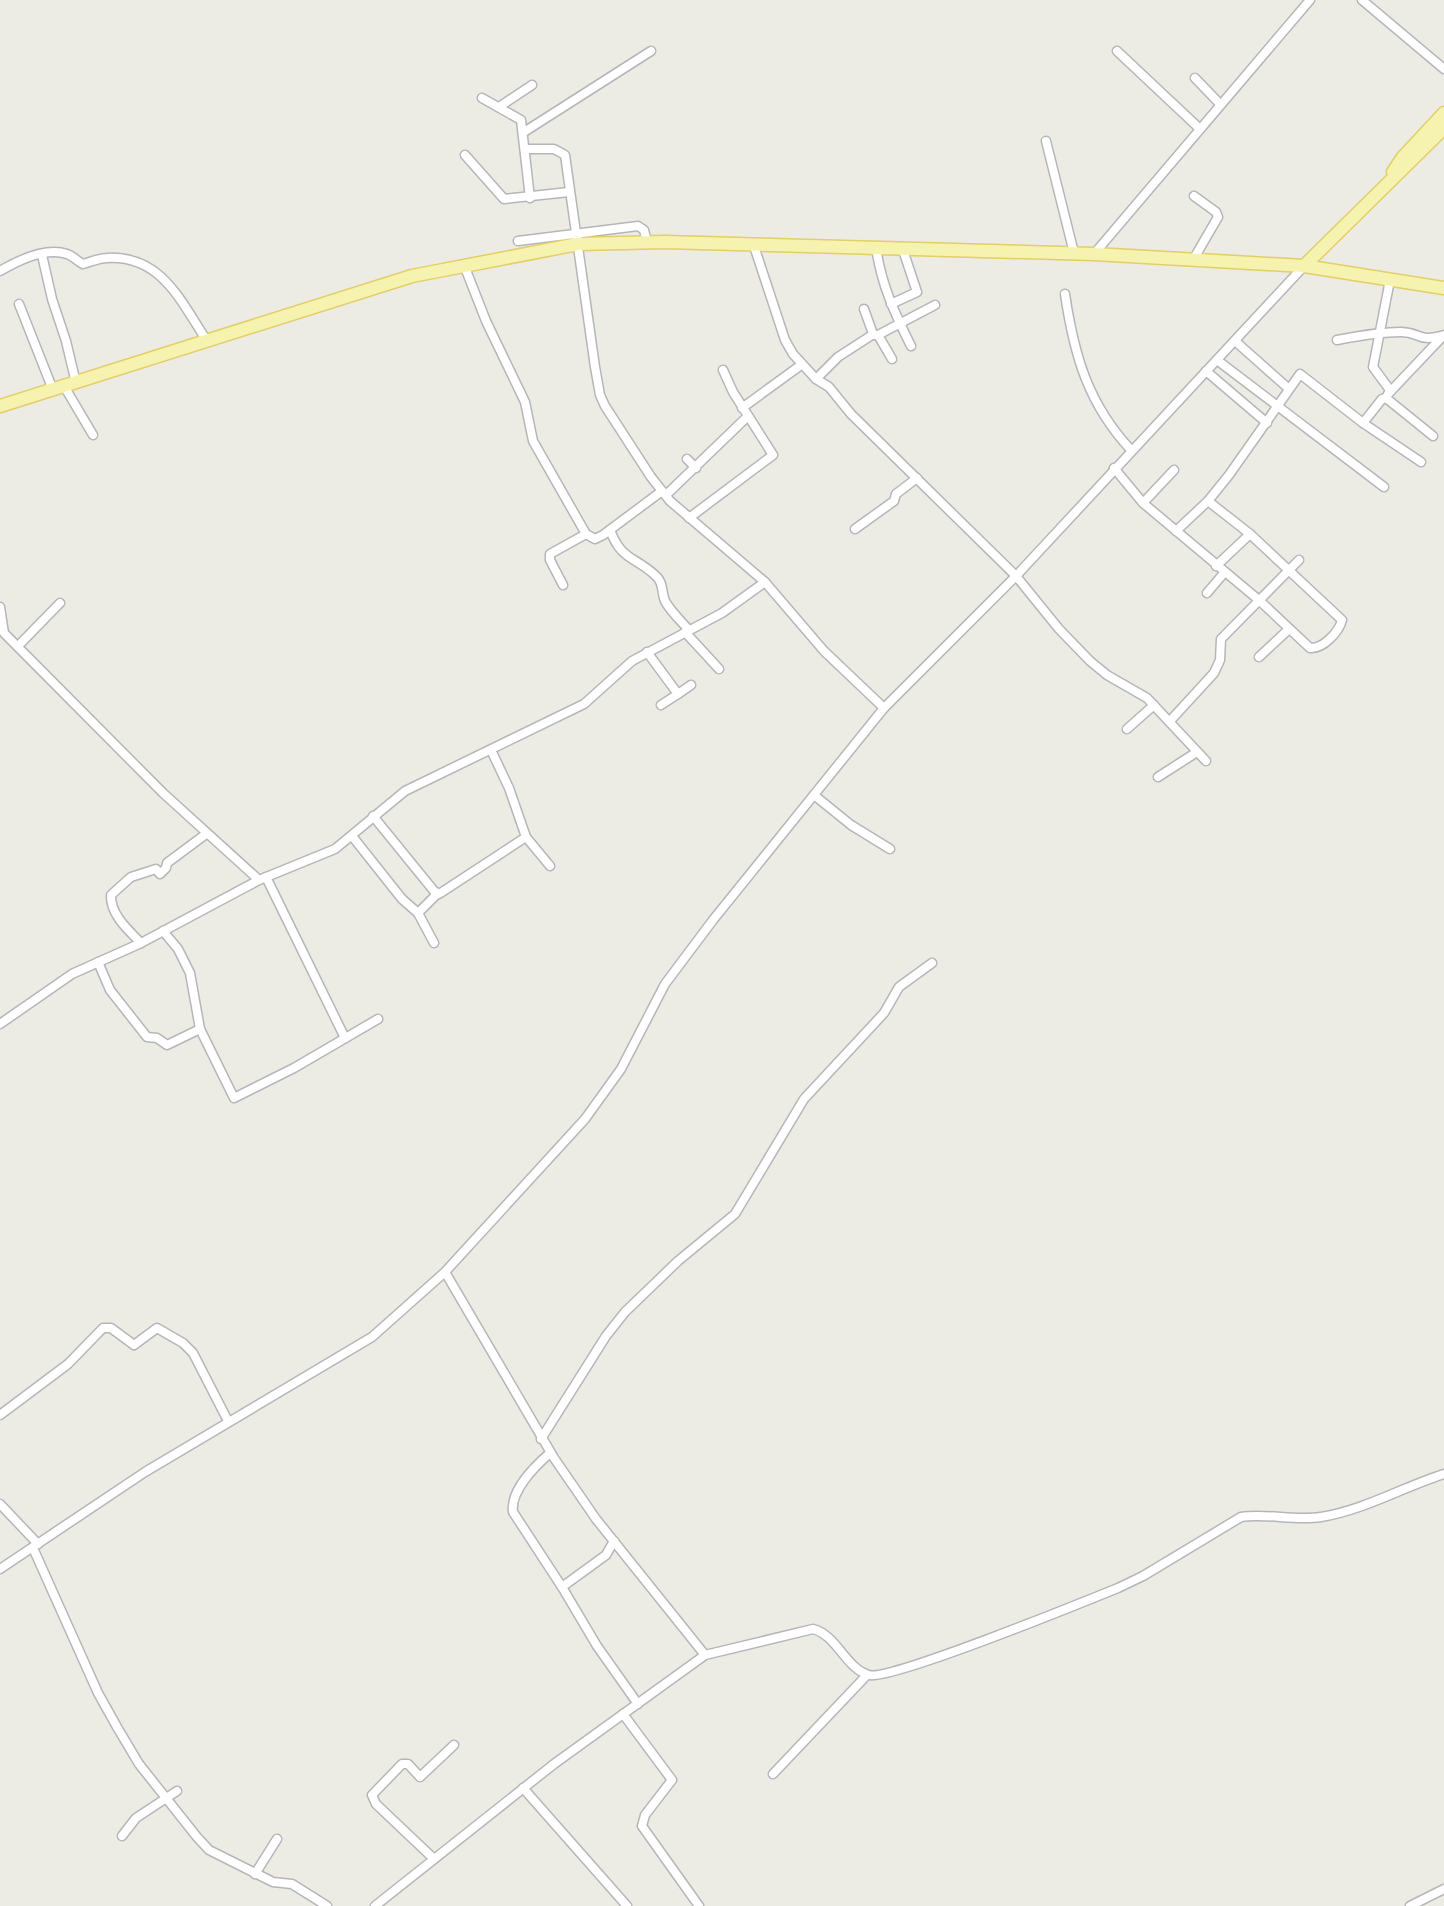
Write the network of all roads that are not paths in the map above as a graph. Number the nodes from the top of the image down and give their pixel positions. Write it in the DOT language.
graph roads {
  1 [pos="1310,0"];
  2 [pos="1362,0"];
  3 [pos="651,51"];
  4 [pos="1117,51"];
  5 [pos="1444,69"];
  6 [pos="1195,78"];
  7 [pos="532,85"];
  8 [pos="482,98"];
  9 [pos="1220,104"];
  10 [pos="499,107"];
  11 [pos="1444,113"];
  12 [pos="1444,128"];
  13 [pos="1200,129"];
  14 [pos="524,132"];
  15 [pos="1046,141"];
  16 [pos="525,149"];
  17 [pos="465,155"];
  18 [pos="1384,184"];
  19 [pos="569,192"];
  20 [pos="1194,196"];
  21 [pos="530,198"];
  22 [pos="577,238"];
  23 [pos="518,241"];
  24 [pos="754,246"];
  25 [pos="876,247"];
  26 [pos="902,247"];
  27 [pos="1074,253"];
  28 [pos="1094,254"];
  29 [pos="44,259"];
  30 [pos="1193,260"];
  31 [pos="464,265"];
  32 [pos="1304,266"];
  33 [pos="0,271"];
  34 [pos="1390,280"];
  35 [pos="1444,288"];
  36 [pos="917,292"];
  37 [pos="1065,294"];
  38 [pos="19,304"];
  39 [pos="891,304"];
  40 [pos="935,305"];
  41 [pos="864,309"];
  42 [pos="922,312"];
  43 [pos="898,324"];
  44 [pos="1379,333"];
  45 [pos="876,334"];
  46 [pos="1444,335"];
  47 [pos="1337,340"];
  48 [pos="207,341"];
  49 [pos="1235,341"];
  50 [pos="911,346"];
  51 [pos="892,359"];
  52 [pos="1217,360"];
  53 [pos="801,365"];
  54 [pos="723,370"];
  55 [pos="1206,371"];
  56 [pos="816,379"];
  57 [pos="64,386"];
  58 [pos="1288,388"];
  59 [pos="1388,396"];
  60 [pos="1278,404"];
  61 [pos="0,406"];
  62 [pos="745,412"];
  63 [pos="1267,423"];
  64 [pos="1363,423"];
  65 [pos="93,435"];
  66 [pos="1433,436"];
  67 [pos="1131,450"];
  68 [pos="687,459"];
  69 [pos="1421,462"];
  70 [pos="696,468"];
  71 [pos="1114,468"];
  72 [pos="1174,470"];
  73 [pos="917,478"];
  74 [pos="1384,487"];
  75 [pos="664,493"];
  76 [pos="1208,501"];
  77 [pos="1143,503"];
  78 [pos="689,518"];
  79 [pos="855,529"];
  80 [pos="610,530"];
  81 [pos="1176,531"];
  82 [pos="586,534"];
  83 [pos="1250,534"];
  84 [pos="1299,560"];
  85 [pos="1220,570"];
  86 [pos="1289,571"];
  87 [pos="1016,576"];
  88 [pos="765,582"];
  89 [pos="563,585"];
  90 [pos="1207,593"];
  91 [pos="1260,601"];
  92 [pos="60,603"];
  93 [pos="0,607"];
  94 [pos="1289,629"];
  95 [pos="687,631"];
  96 [pos="18,646"];
  97 [pos="647,652"];
  98 [pos="1259,657"];
  99 [pos="719,669"];
  100 [pos="691,685"];
  101 [pos="678,694"];
  102 [pos="661,705"];
  103 [pos="1154,705"];
  104 [pos="884,708"];
  105 [pos="1170,721"];
  106 [pos="1127,729"];
  107 [pos="491,750"];
  108 [pos="1197,752"];
  109 [pos="1206,761"];
  110 [pos="1158,777"];
  111 [pos="814,795"];
  112 [pos="373,816"];
  113 [pos="206,834"];
  114 [pos="352,836"];
  115 [pos="526,837"];
  116 [pos="890,849"];
  117 [pos="550,866"];
  118 [pos="262,878"];
  119 [pos="437,894"];
  120 [pos="418,913"];
  121 [pos="163,931"];
  122 [pos="428,932"];
  123 [pos="419,939"];
  124 [pos="141,943"];
  125 [pos="434,943"];
  126 [pos="98,962"];
  127 [pos="932,963"];
  128 [pos="378,1019"];
  129 [pos="0,1024"];
  130 [pos="200,1029"];
  131 [pos="345,1038"];
  132 [pos="445,1272"];
  133 [pos="0,1415"];
  134 [pos="228,1421"];
  135 [pos="541,1439"];
  136 [pos="550,1453"];
  137 [pos="1444,1474"];
  138 [pos="0,1504"];
  139 [pos="614,1541"];
  140 [pos="36,1546"];
  141 [pos="0,1569"];
  142 [pos="562,1587"];
  143 [pos="705,1655"];
  144 [pos="867,1675"];
  145 [pos="638,1704"];
  146 [pos="623,1714"];
  147 [pos="454,1745"];
  148 [pos="773,1774"];
  149 [pos="523,1788"];
  150 [pos="177,1791"];
  151 [pos="167,1797"];
  152 [pos="122,1836"];
  153 [pos="277,1839"];
  154 [pos="434,1859"];
  155 [pos="255,1874"];
  156 [pos="1444,1889"];
  157 [pos="327,1906"];
  158 [pos="375,1906"];
  159 [pos="627,1906"];
  160 [pos="699,1906"];
  161 [pos="1410,1906"];
  1 -- 9 [label="street"];
  2 -- 5 [label="street"];
  3 -- 14 [label="street"];
  4 -- 13 [label="street"];
  6 -- 9 [label="street"];
  7 -- 10 [label="street"];
  8 -- 10 [label="street"];
  9 -- 13 [label="street"];
  10 -- 14 [label="street"];
  11 -- 18 [label="main road"];
  12 -- 18 [label="main road"];
  13 -- 28 [label="street"];
  14 -- 16 [label="street"];
  15 -- 27 [label="street"];
  16 -- 19 [label="street"];
  16 -- 21 [label="street"];
  17 -- 21 [label="street"];
  18 -- 32 [label="main road"];
  19 -- 21 [label="street"];
  19 -- 22 [label="street"];
  20 -- 30 [label="street"];
  22 -- 23 [label="street"];
  22 -- 24 [label="main road"];
  22 -- 31 [label="main road"];
  22 -- 75 [label="street"];
  24 -- 25 [label="main road"];
  24 -- 53 [label="street"];
  25 -- 26 [label="main road"];
  25 -- 39 [label="street"];
  26 -- 27 [label="main road"];
  26 -- 36 [label="street"];
  27 -- 28 [label="main road"];
  28 -- 30 [label="main road"];
  29 -- 33 [label="street"];
  29 -- 48 [label="street"];
  29 -- 57 [label="street"];
  30 -- 32 [label="main road"];
  31 -- 48 [label="main road"];
  31 -- 82 [label="street"];
  32 -- 34 [label="main road"];
  32 -- 49 [label="street"];
  34 -- 35 [label="main road"];
  34 -- 44 [label="street"];
  36 -- 39 [label="street"];
  36 -- 42 [label="street"];
  37 -- 67 [label="street"];
  38 -- 57 [label="street"];
  39 -- 43 [label="street"];
  40 -- 42 [label="street"];
  41 -- 45 [label="street"];
  42 -- 43 [label="street"];
  43 -- 45 [label="street"];
  43 -- 50 [label="street"];
  44 -- 46 [label="street"];
  44 -- 47 [label="street"];
  44 -- 59 [label="street"];
  45 -- 51 [label="street"];
  45 -- 56 [label="street"];
  46 -- 59 [label="street"];
  48 -- 57 [label="main road"];
  49 -- 52 [label="street"];
  49 -- 58 [label="street"];
  52 -- 55 [label="street"];
  52 -- 60 [label="street"];
  53 -- 56 [label="street"];
  53 -- 62 [label="street"];
  54 -- 62 [label="street"];
  55 -- 63 [label="street"];
  55 -- 67 [label="street"];
  56 -- 73 [label="street"];
  57 -- 61 [label="main road"];
  57 -- 65 [label="street"];
  58 -- 60 [label="street"];
  58 -- 64 [label="street"];
  59 -- 64 [label="street"];
  59 -- 66 [label="street"];
  60 -- 63 [label="street"];
  60 -- 74 [label="street"];
  62 -- 70 [label="street"];
  62 -- 78 [label="street"];
  63 -- 76 [label="street"];
  64 -- 69 [label="street"];
  67 -- 71 [label="street"];
  68 -- 70 [label="street"];
  70 -- 75 [label="street"];
  71 -- 77 [label="street"];
  71 -- 87 [label="street"];
  72 -- 77 [label="street"];
  73 -- 79 [label="street"];
  73 -- 87 [label="street"];
  75 -- 78 [label="street"];
  75 -- 80 [label="street"];
  76 -- 81 [label="street"];
  76 -- 83 [label="street"];
  77 -- 81 [label="street"];
  78 -- 88 [label="street"];
  80 -- 82 [label="street"];
  80 -- 95 [label="street"];
  81 -- 85 [label="street"];
  82 -- 89 [label="street"];
  83 -- 85 [label="street"];
  83 -- 86 [label="street"];
  84 -- 86 [label="street"];
  85 -- 90 [label="street"];
  85 -- 91 [label="street"];
  86 -- 91 [label="street"];
  86 -- 94 [label="street"];
  87 -- 103 [label="street"];
  87 -- 104 [label="street"];
  88 -- 95 [label="street"];
  88 -- 104 [label="street"];
  91 -- 94 [label="street"];
  91 -- 105 [label="street"];
  92 -- 96 [label="street"];
  93 -- 96 [label="street"];
  94 -- 98 [label="street"];
  95 -- 97 [label="street"];
  95 -- 99 [label="street"];
  96 -- 113 [label="street"];
  97 -- 101 [label="street"];
  97 -- 107 [label="street"];
  100 -- 101 [label="street"];
  101 -- 102 [label="street"];
  103 -- 105 [label="street"];
  103 -- 106 [label="street"];
  104 -- 111 [label="street"];
  105 -- 108 [label="street"];
  107 -- 112 [label="street"];
  107 -- 115 [label="street"];
  108 -- 109 [label="street"];
  108 -- 110 [label="street"];
  111 -- 116 [label="street"];
  111 -- 132 [label="street"];
  112 -- 114 [label="street"];
  112 -- 119 [label="street"];
  113 -- 118 [label="street"];
  113 -- 124 [label="street"];
  114 -- 118 [label="street"];
  114 -- 120 [label="street"];
  115 -- 117 [label="street"];
  115 -- 119 [label="street"];
  118 -- 121 [label="street"];
  118 -- 131 [label="street"];
  119 -- 120 [label="street"];
  120 -- 122 [label="street"];
  121 -- 124 [label="street"];
  121 -- 130 [label="street"];
  122 -- 123 [label="street"];
  122 -- 125 [label="street"];
  124 -- 126 [label="street"];
  126 -- 129 [label="street"];
  126 -- 130 [label="street"];
  127 -- 135 [label="street"];
  128 -- 131 [label="street"];
  130 -- 131 [label="street"];
  132 -- 134 [label="street"];
  132 -- 135 [label="street"];
  133 -- 134 [label="street"];
  134 -- 140 [label="street"];
  135 -- 136 [label="street"];
  136 -- 139 [label="street"];
  136 -- 142 [label="street"];
  137 -- 144 [label="street"];
  138 -- 140 [label="street"];
  139 -- 142 [label="street"];
  139 -- 143 [label="street"];
  140 -- 141 [label="street"];
  140 -- 151 [label="street"];
  142 -- 145 [label="street"];
  143 -- 144 [label="street"];
  143 -- 145 [label="street"];
  144 -- 148 [label="street"];
  145 -- 146 [label="street"];
  146 -- 149 [label="street"];
  146 -- 160 [label="street"];
  147 -- 154 [label="street"];
  149 -- 154 [label="street"];
  149 -- 159 [label="street"];
  150 -- 151 [label="street"];
  151 -- 152 [label="street"];
  151 -- 155 [label="street"];
  153 -- 155 [label="street"];
  154 -- 158 [label="street"];
  155 -- 157 [label="street"];
  156 -- 161 [label="street"];
}
